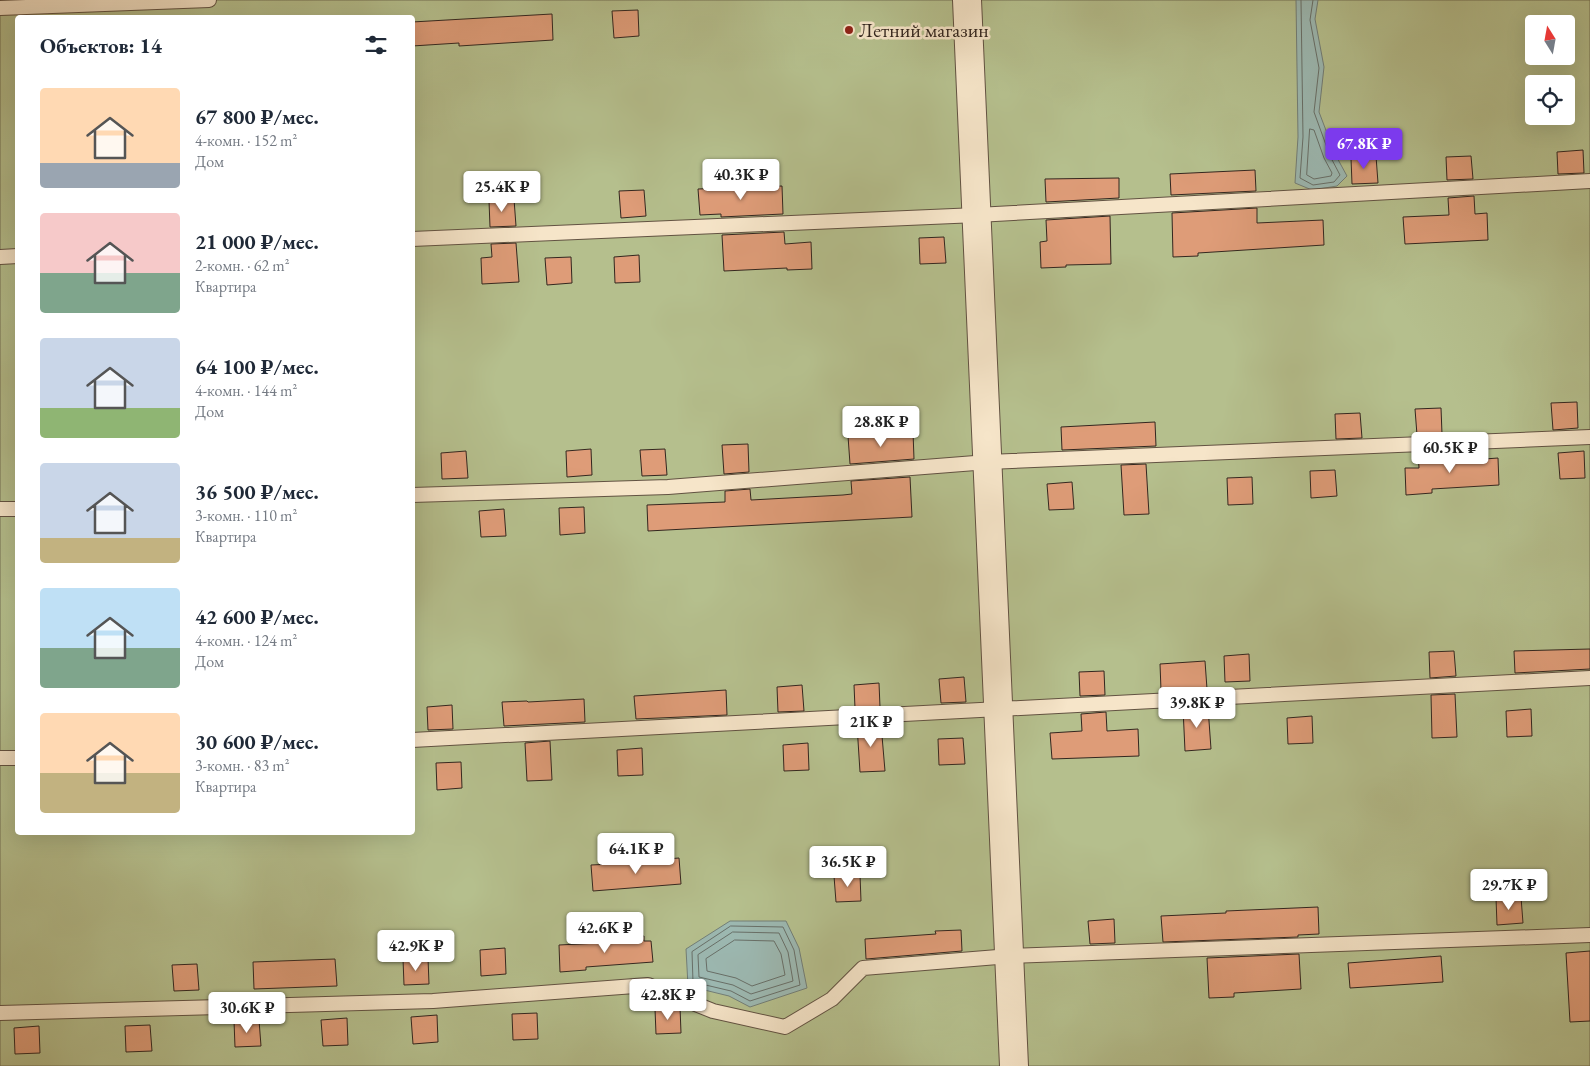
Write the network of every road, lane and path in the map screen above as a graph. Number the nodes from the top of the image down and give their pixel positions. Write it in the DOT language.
graph roads {
  1 [pos="209,0"];
  2 [pos="967,0"];
  3 [pos="0,8"];
  4 [pos="1590,181"];
  5 [pos="977,215"];
  6 [pos="415,239"];
  7 [pos="15,256"];
  8 [pos="0,257"];
  9 [pos="1590,438"];
  10 [pos="988,462"];
  11 [pos="415,495"];
  12 [pos="0,509"];
  13 [pos="15,509"];
  14 [pos="1590,678"];
  15 [pos="999,710"];
  16 [pos="415,740"];
  17 [pos="0,758"];
  18 [pos="15,758"];
  19 [pos="1590,935"];
  20 [pos="1010,956"];
  21 [pos="0,1014"];
  22 [pos="1014,1066"];
  1 -- 3 [label="lane"];
  2 -- 5 [label="street"];
  4 -- 5 [label="lane"];
  5 -- 6 [label="lane"];
  5 -- 10 [label="street"];
  7 -- 8 [label="lane"];
  9 -- 10 [label="lane"];
  10 -- 11 [label="lane"];
  10 -- 15 [label="street"];
  12 -- 13 [label="lane"];
  14 -- 15 [label="lane"];
  15 -- 16 [label="lane"];
  15 -- 20 [label="street"];
  17 -- 18 [label="lane"];
  19 -- 20 [label="lane"];
  20 -- 21 [label="lane"];
  20 -- 22 [label="street"];
}
